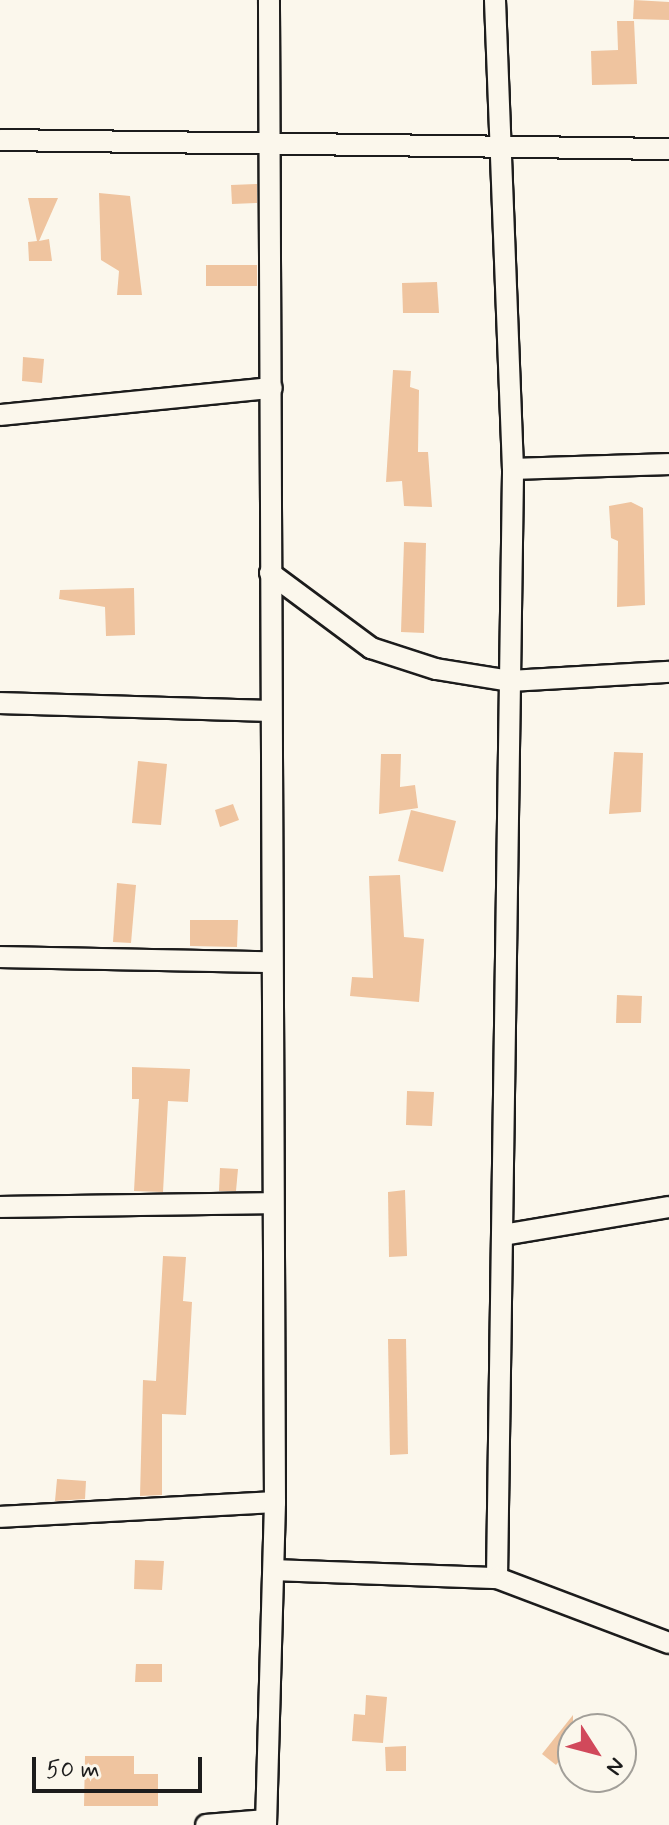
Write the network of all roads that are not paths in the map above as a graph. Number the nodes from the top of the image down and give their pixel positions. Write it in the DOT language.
graph roads {
  1 [pos="269,0"];
  2 [pos="495,0"];
  3 [pos="0,140"];
  4 [pos="275,142"];
  5 [pos="498,146"];
  6 [pos="669,149"];
  7 [pos="272,388"];
  8 [pos="0,415"];
  9 [pos="669,464"];
  10 [pos="513,469"];
  11 [pos="270,573"];
  12 [pos="669,672"];
  13 [pos="511,681"];
  14 [pos="0,703"];
  15 [pos="270,711"];
  16 [pos="0,957"];
  17 [pos="270,962"];
  18 [pos="272,1203"];
  19 [pos="0,1207"];
  20 [pos="669,1207"];
  21 [pos="503,1235"];
  22 [pos="275,1502"];
  23 [pos="0,1517"];
  24 [pos="275,1570"];
  25 [pos="497,1578"];
  26 [pos="669,1643"];
  27 [pos="266,1822"];
  28 [pos="206,1825"];
  1 -- 4 [label="street"];
  2 -- 5 [label="street"];
  3 -- 4 [label="street"];
  4 -- 5 [label="street"];
  4 -- 7 [label="street"];
  5 -- 6 [label="street"];
  5 -- 10 [label="street"];
  7 -- 8 [label="street"];
  7 -- 11 [label="street"];
  9 -- 10 [label="street"];
  10 -- 13 [label="street"];
  11 -- 13 [label="street"];
  11 -- 15 [label="street"];
  12 -- 13 [label="street"];
  13 -- 21 [label="street"];
  14 -- 15 [label="street"];
  15 -- 17 [label="street"];
  16 -- 17 [label="street"];
  17 -- 18 [label="street"];
  18 -- 19 [label="street"];
  18 -- 22 [label="street"];
  20 -- 21 [label="street"];
  21 -- 25 [label="street"];
  22 -- 23 [label="street"];
  22 -- 24 [label="street"];
  24 -- 25 [label="street"];
  24 -- 27 [label="street"];
  25 -- 26 [label="street"];
  27 -- 28 [label="street"];
}
